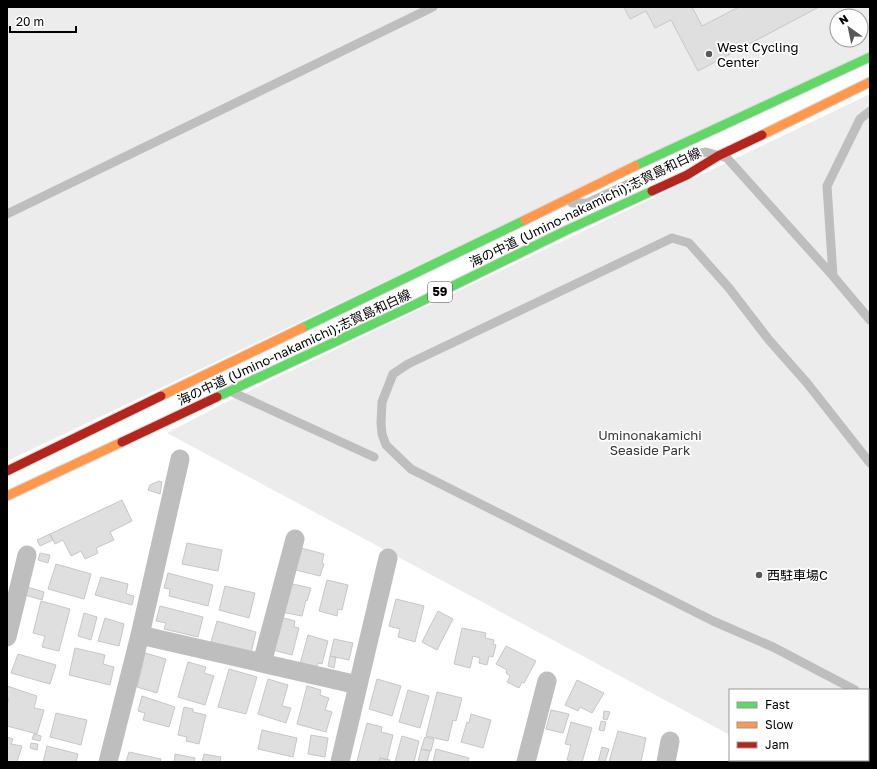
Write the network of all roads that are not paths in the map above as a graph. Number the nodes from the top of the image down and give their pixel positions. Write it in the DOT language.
graph roads {
  1 [pos="433,7"];
  2 [pos="870,57"];
  3 [pos="870,82"];
  4 [pos="870,111"];
  5 [pos="718,156"];
  6 [pos="556,203"];
  7 [pos="7,214"];
  8 [pos="833,276"];
  9 [pos="870,320"];
  10 [pos="230,391"];
  11 [pos="374,457"];
  12 [pos="180,459"];
  13 [pos="870,463"];
  14 [pos="7,471"];
  15 [pos="7,496"];
  16 [pos="295,539"];
  17 [pos="27,555"];
  18 [pos="388,558"];
  19 [pos="140,635"];
  20 [pos="7,637"];
  21 [pos="262,663"];
  22 [pos="547,681"];
  23 [pos="358,685"];
  24 [pos="853,689"];
  25 [pos="670,741"];
  26 [pos="108,762"];
  27 [pos="340,762"];
  28 [pos="526,762"];
  29 [pos="666,762"];
  1 -- 7 [label="lane"];
  2 -- 6 [label="main road, 海の中道 (Umino-nakamichi);志賀島和白線 / 59"];
  3 -- 5 [label="main road, 海の中道 (Umino-nakamichi);志賀島和白線 / 59"];
  4 -- 8 [label="lane"];
  5 -- 6 [label="lane"];
  5 -- 8 [label="lane"];
  5 -- 10 [label="main road, 海の中道 (Umino-nakamichi);志賀島和白線 / 59"];
  6 -- 14 [label="main road, 海の中道 (Umino-nakamichi);志賀島和白線 / 59"];
  8 -- 9 [label="lane"];
  10 -- 11 [label="lane"];
  10 -- 15 [label="main road, 海の中道 (Umino-nakamichi);志賀島和白線 / 59"];
  12 -- 19 [label="street"];
  13 -- 24 [label="lane"];
  16 -- 21 [label="street"];
  17 -- 20 [label="street"];
  18 -- 23 [label="street"];
  19 -- 21 [label="street"];
  19 -- 26 [label="street"];
  21 -- 23 [label="street"];
  22 -- 28 [label="street"];
  23 -- 27 [label="street"];
  25 -- 29 [label="street"];
}
